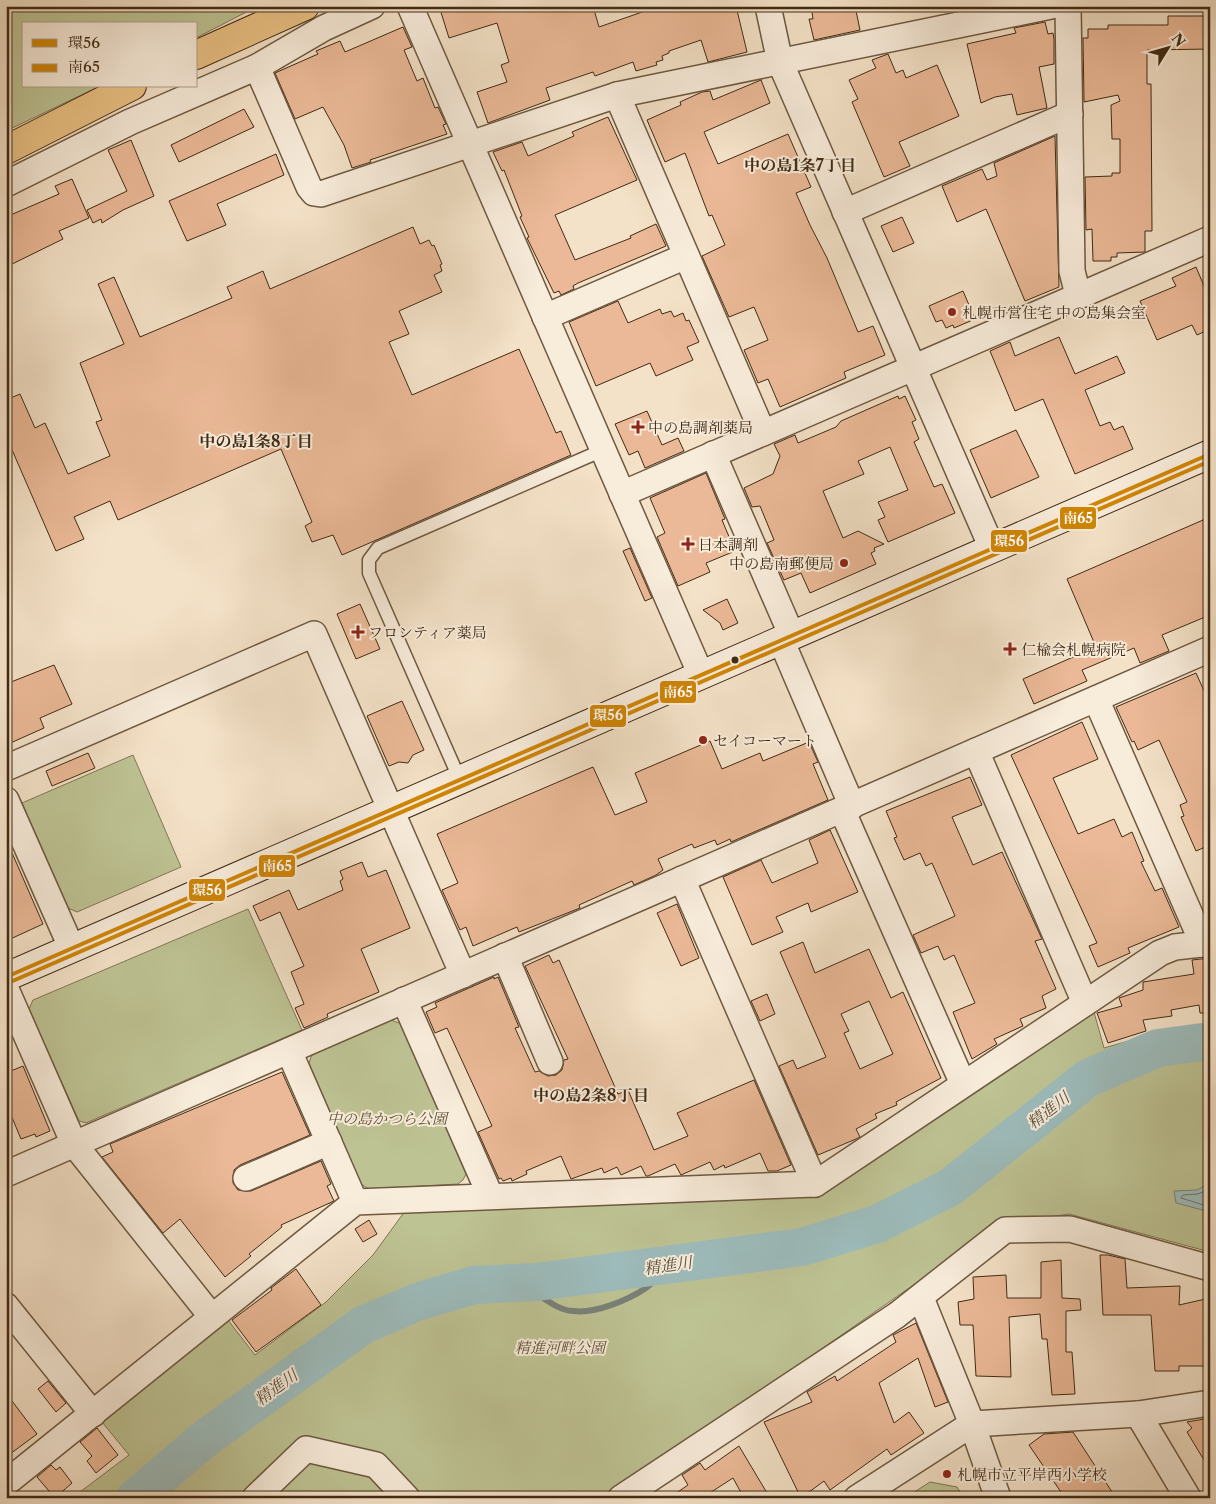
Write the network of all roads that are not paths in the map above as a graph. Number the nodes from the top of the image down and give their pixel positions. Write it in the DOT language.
graph roads {
  1 [pos="305,6"];
  2 [pos="372,6"];
  3 [pos="410,6"];
  4 [pos="768,6"];
  5 [pos="1051,6"];
  6 [pos="1068,6"];
  7 [pos="198,54"];
  8 [pos="780,62"];
  9 [pos="257,67"];
  10 [pos="128,88"];
  11 [pos="617,95"];
  12 [pos="1070,114"];
  13 [pos="470,144"];
  14 [pos="6,150"];
  15 [pos="6,184"];
  16 [pos="844,212"];
  17 [pos="1210,239"];
  18 [pos="686,256"];
  19 [pos="1078,295"];
  20 [pos="545,316"];
  21 [pos="913,367"];
  22 [pos="763,433"];
  23 [pos="603,450"];
  24 [pos="713,454"];
  25 [pos="1210,454"];
  26 [pos="622,494"];
  27 [pos="992,548"];
  28 [pos="786,638"];
  29 [pos="1210,649"];
  30 [pos="701,675"];
  31 [pos="1096,699"];
  32 [pos="976,751"];
  33 [pos="6,768"];
  34 [pos="460,780"];
  35 [pos="6,800"];
  36 [pos="847,808"];
  37 [pos="390,810"];
  38 [pos="682,879"];
  39 [pos="1206,943"];
  40 [pos="72,949"];
  41 [pos="505,956"];
  42 [pos="462,974"];
  43 [pos="6,977"];
  44 [pos="6,990"];
  45 [pos="404,1000"];
  46 [pos="1085,1003"];
  47 [pos="289,1050"];
  48 [pos="550,1062"];
  49 [pos="963,1084"];
  50 [pos="329,1142"];
  51 [pos="74,1144"];
  52 [pos="6,1174"];
  53 [pos="246,1178"];
  54 [pos="815,1184"];
  55 [pos="490,1195"];
  56 [pos="355,1202"];
  57 [pos="1210,1268"];
  58 [pos="921,1298"];
  59 [pos="6,1306"];
  60 [pos="212,1316"];
  61 [pos="1210,1403"];
  62 [pos="93,1414"];
  63 [pos="1138,1414"];
  64 [pos="972,1424"];
  65 [pos="6,1483"];
  66 [pos="255,1498"];
  67 [pos="407,1498"];
  68 [pos="621,1498"];
  69 [pos="857,1498"];
  70 [pos="998,1498"];
  71 [pos="1188,1498"];
  1 -- 7 [label="main road"];
  2 -- 9 [label="street"];
  3 -- 13 [label="street"];
  4 -- 8 [label="street"];
  5 -- 8 [label="street"];
  6 -- 12 [label="street"];
  8 -- 11 [label="street"];
  8 -- 16 [label="street"];
  9 -- 13 [label="street"];
  9 -- 15 [label="street"];
  10 -- 14 [label="main road"];
  11 -- 13 [label="street"];
  11 -- 18 [label="street"];
  12 -- 16 [label="street"];
  12 -- 19 [label="street"];
  13 -- 20 [label="street"];
  16 -- 21 [label="street"];
  17 -- 19 [label="street"];
  18 -- 20 [label="street"];
  18 -- 22 [label="street"];
  19 -- 21 [label="street"];
  20 -- 23 [label="street"];
  21 -- 22 [label="street"];
  21 -- 27 [label="street"];
  22 -- 24 [label="street"];
  23 -- 26 [label="street"];
  23 -- 34 [label="lane"];
  24 -- 26 [label="street"];
  24 -- 28 [label="street"];
  25 -- 27 [label="street"];
  26 -- 30 [label="street"];
  27 -- 28 [label="street"];
  28 -- 30 [label="street"];
  28 -- 36 [label="street"];
  29 -- 31 [label="street"];
  30 -- 34 [label="street"];
  31 -- 32 [label="street"];
  31 -- 39 [label="street"];
  32 -- 36 [label="street"];
  32 -- 46 [label="street"];
  33 -- 37 [label="street"];
  34 -- 37 [label="street"];
  35 -- 40 [label="street"];
  36 -- 38 [label="street"];
  36 -- 49 [label="street"];
  37 -- 40 [label="street"];
  37 -- 42 [label="street"];
  38 -- 41 [label="street"];
  38 -- 54 [label="street"];
  39 -- 46 [label="street"];
  40 -- 43 [label="street"];
  41 -- 42 [label="street"];
  41 -- 48 [label="street"];
  42 -- 45 [label="street"];
  44 -- 51 [label="street"];
  45 -- 47 [label="street"];
  45 -- 55 [label="street"];
  46 -- 49 [label="street"];
  47 -- 50 [label="street"];
  47 -- 51 [label="street"];
  49 -- 54 [label="street"];
  50 -- 53 [label="street"];
  50 -- 56 [label="street"];
  51 -- 52 [label="street"];
  51 -- 60 [label="street"];
  54 -- 55 [label="street"];
  55 -- 56 [label="street"];
  56 -- 60 [label="street"];
  57 -- 58 [label="street"];
  58 -- 64 [label="street"];
  58 -- 68 [label="street"];
  59 -- 62 [label="street"];
  60 -- 62 [label="street"];
  61 -- 63 [label="street"];
  62 -- 65 [label="street"];
  63 -- 64 [label="street"];
  63 -- 71 [label="street"];
  64 -- 69 [label="street"];
  64 -- 70 [label="street"];
  66 -- 67 [label="street"];
}
